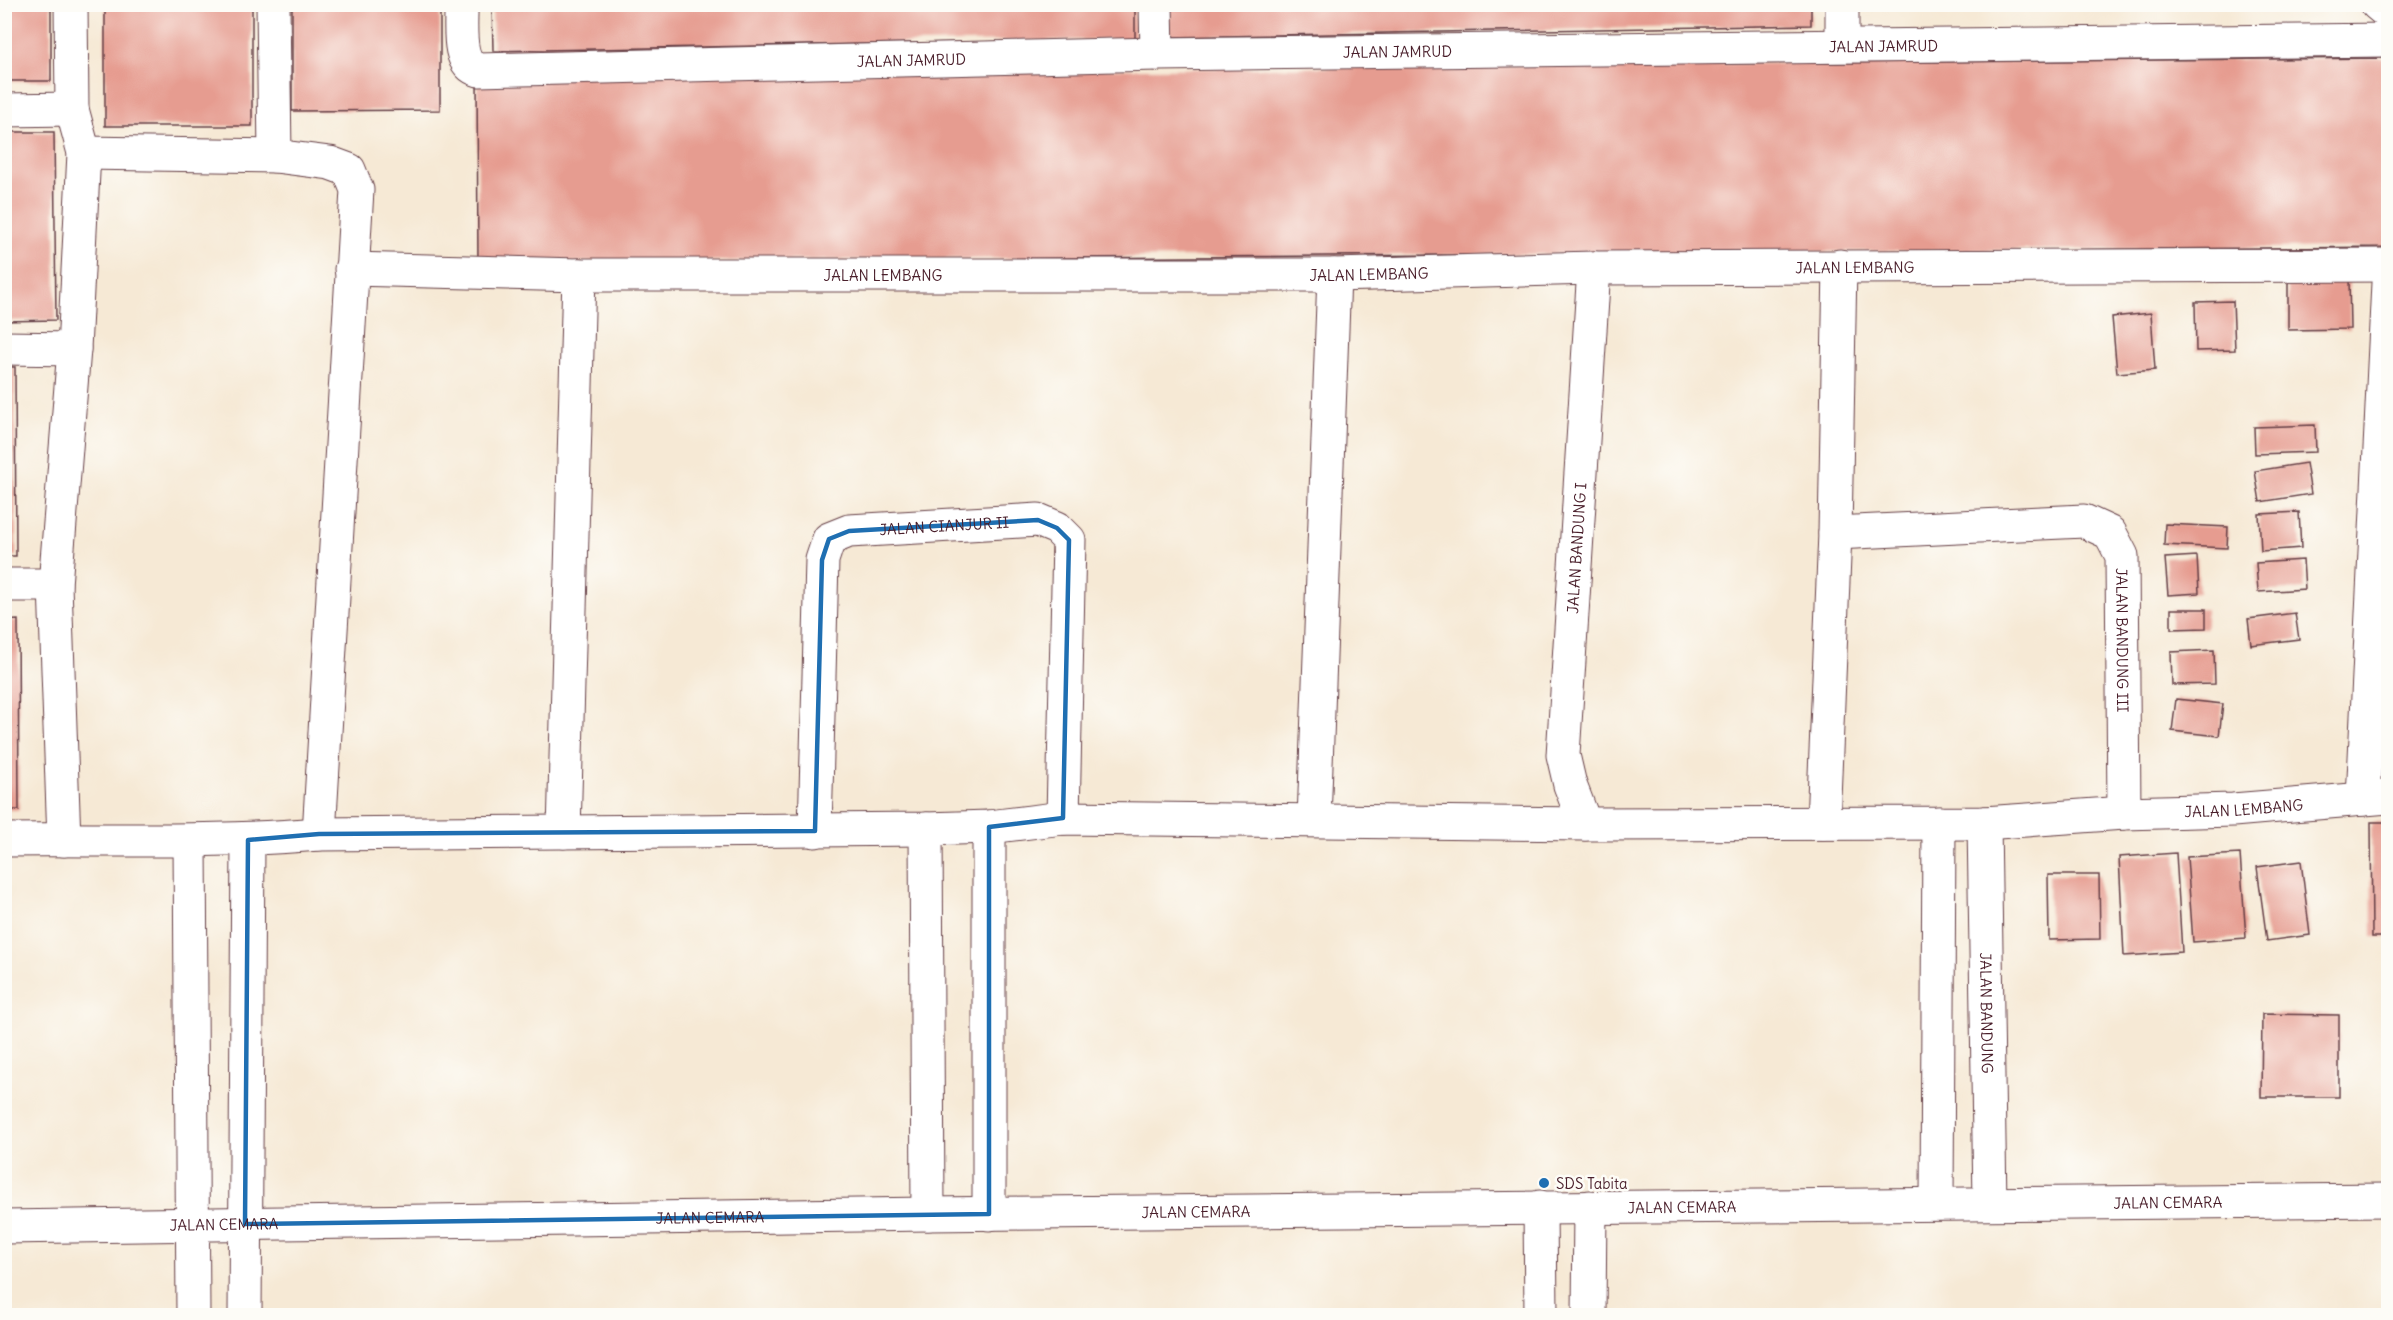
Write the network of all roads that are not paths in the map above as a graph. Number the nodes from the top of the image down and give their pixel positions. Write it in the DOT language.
graph roads {
  1 [pos="71,4"];
  2 [pos="273,4"];
  3 [pos="461,4"];
  4 [pos="1156,4"];
  5 [pos="1842,4"];
  6 [pos="2377,4"];
  7 [pos="2388,13"];
  8 [pos="2388,40"];
  9 [pos="1842,45"];
  10 [pos="1157,54"];
  11 [pos="72,109"];
  12 [pos="4,110"];
  13 [pos="84,153"];
  14 [pos="275,156"];
  15 [pos="2388,265"];
  16 [pos="1840,266"];
  17 [pos="1594,268"];
  18 [pos="351,269"];
  19 [pos="579,275"];
  20 [pos="1334,275"];
  21 [pos="2388,283"];
  22 [pos="4,348"];
  23 [pos="74,349"];
  24 [pos="1835,532"];
  25 [pos="4,585"];
  26 [pos="55,585"];
  27 [pos="2376,798"];
  28 [pos="2124,813"];
  29 [pos="1063,818"];
  30 [pos="1314,820"];
  31 [pos="1823,823"];
  32 [pos="1939,823"];
  33 [pos="1984,823"];
  34 [pos="1585,824"];
  35 [pos="990,827"];
  36 [pos="926,829"];
  37 [pos="815,831"];
  38 [pos="564,832"];
  39 [pos="319,834"];
  40 [pos="4,840"];
  41 [pos="64,840"];
  42 [pos="248,840"];
  43 [pos="190,841"];
  44 [pos="2388,1200"];
  45 [pos="1937,1203"];
  46 [pos="1990,1203"];
  47 [pos="1540,1207"];
  48 [pos="1590,1207"];
  49 [pos="928,1214"];
  50 [pos="989,1214"];
  51 [pos="192,1224"];
  52 [pos="245,1224"];
  53 [pos="4,1227"];
  54 [pos="193,1316"];
  55 [pos="245,1316"];
  56 [pos="1541,1316"];
  57 [pos="1589,1316"];
  1 -- 11 [label="street"];
  2 -- 14 [label="street"];
  3 -- 10 [label="street, JALAN JAMRUD"];
  4 -- 10 [label="street"];
  5 -- 9 [label="street"];
  6 -- 7 [label="street"];
  8 -- 9 [label="street, JALAN JAMRUD"];
  9 -- 10 [label="street, JALAN JAMRUD"];
  11 -- 12 [label="street"];
  11 -- 13 [label="street"];
  13 -- 14 [label="street"];
  13 -- 23 [label="street"];
  14 -- 18 [label="street"];
  15 -- 16 [label="street, JALAN LEMBANG"];
  16 -- 17 [label="street, JALAN LEMBANG"];
  16 -- 24 [label="street"];
  17 -- 20 [label="street, JALAN LEMBANG"];
  17 -- 34 [label="street, JALAN BANDUNG I"];
  18 -- 19 [label="street, JALAN LEMBANG"];
  18 -- 39 [label="street"];
  19 -- 20 [label="street, JALAN LEMBANG"];
  19 -- 38 [label="street"];
  20 -- 30 [label="street"];
  21 -- 27 [label="street, JALAN LEMBANG"];
  22 -- 23 [label="street"];
  23 -- 26 [label="street"];
  24 -- 28 [label="street, JALAN BANDUNG III"];
  24 -- 31 [label="street"];
  25 -- 26 [label="street"];
  26 -- 41 [label="street"];
  27 -- 28 [label="street, JALAN LEMBANG"];
  28 -- 33 [label="street, JALAN LEMBANG"];
  29 -- 30 [label="street, JALAN LEMBANG"];
  29 -- 35 [label="street, JALAN LEMBANG"];
  29 -- 37 [label="street, JALAN CIANJUR II"];
  30 -- 34 [label="street, JALAN LEMBANG"];
  31 -- 32 [label="street, JALAN LEMBANG"];
  31 -- 34 [label="street, JALAN LEMBANG"];
  32 -- 33 [label="street, JALAN LEMBANG"];
  32 -- 45 [label="street"];
  33 -- 46 [label="street, JALAN BANDUNG"];
  35 -- 36 [label="street, JALAN LEMBANG"];
  35 -- 50 [label="street"];
  36 -- 37 [label="street, JALAN LEMBANG"];
  36 -- 49 [label="street"];
  37 -- 38 [label="street, JALAN LEMBANG"];
  38 -- 39 [label="street, JALAN LEMBANG"];
  39 -- 42 [label="street, JALAN LEMBANG"];
  40 -- 41 [label="street, JALAN LEMBANG"];
  41 -- 43 [label="street, JALAN LEMBANG"];
  42 -- 43 [label="street, JALAN LEMBANG"];
  42 -- 52 [label="street"];
  43 -- 51 [label="street"];
  44 -- 46 [label="street, JALAN CEMARA"];
  45 -- 46 [label="street, JALAN CEMARA"];
  45 -- 48 [label="street, JALAN CEMARA"];
  47 -- 48 [label="street, JALAN CEMARA"];
  47 -- 50 [label="street, JALAN CEMARA"];
  47 -- 56 [label="street"];
  48 -- 57 [label="street"];
  49 -- 50 [label="street, JALAN CEMARA"];
  49 -- 52 [label="street, JALAN CEMARA"];
  51 -- 52 [label="street, JALAN CEMARA"];
  51 -- 53 [label="street, JALAN CEMARA"];
  51 -- 54 [label="street"];
  52 -- 55 [label="street"];
}
